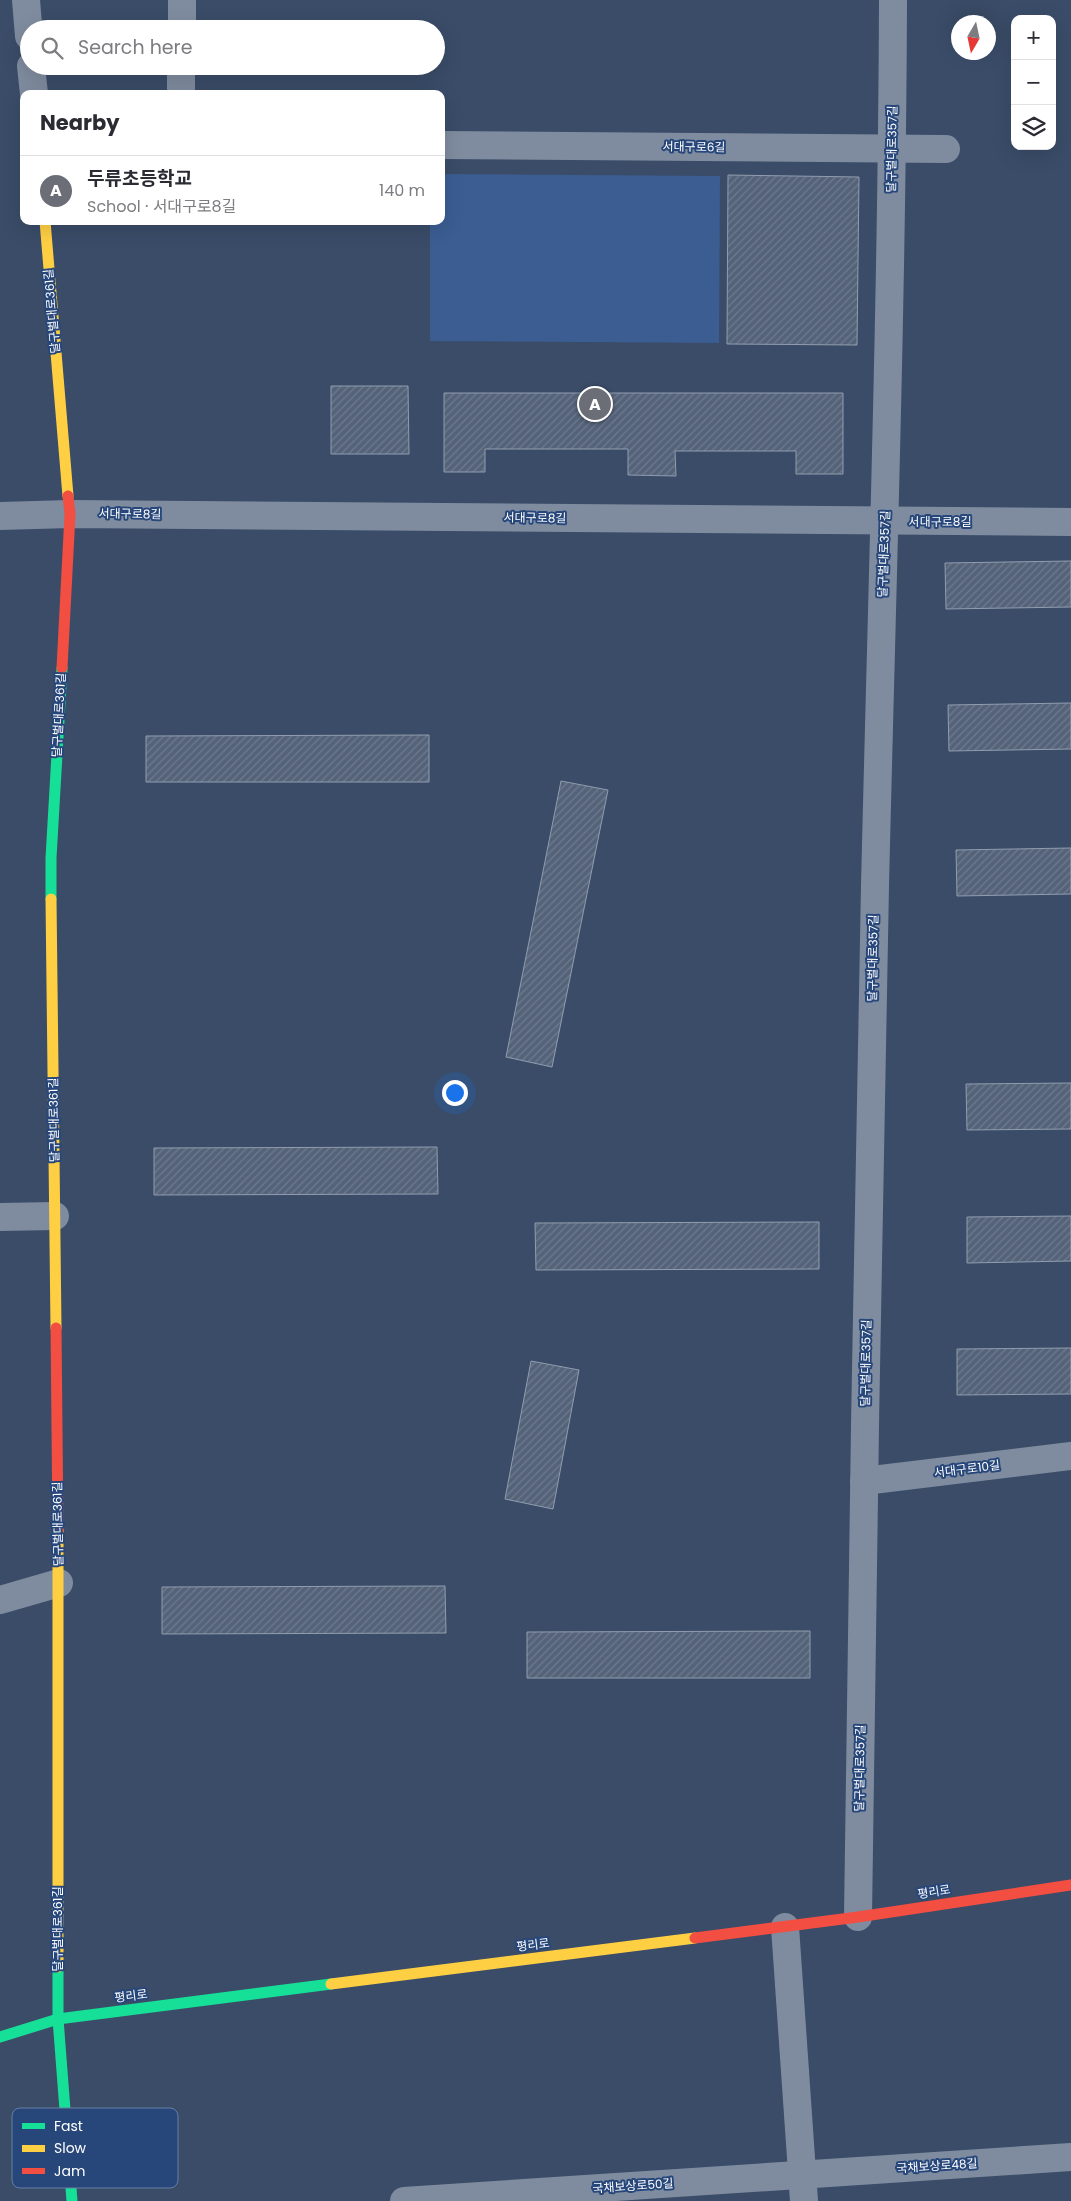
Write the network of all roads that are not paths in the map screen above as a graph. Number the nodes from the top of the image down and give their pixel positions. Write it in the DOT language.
graph roads {
  1 [pos="26,0"];
  2 [pos="182,0"];
  3 [pos="894,0"];
  4 [pos="28,20"];
  5 [pos="182,20"];
  6 [pos="32,75"];
  7 [pos="181,75"];
  8 [pos="34,90"];
  9 [pos="181,90"];
  10 [pos="445,145"];
  11 [pos="893,149"];
  12 [pos="946,149"];
  13 [pos="45,225"];
  14 [pos="70,514"];
  15 [pos="0,516"];
  16 [pos="885,522"];
  17 [pos="1071,522"];
  18 [pos="0,1216"];
  19 [pos="55,1216"];
  20 [pos="1071,1456"];
  21 [pos="864,1481"];
  22 [pos="59,1584"];
  23 [pos="0,1600"];
  24 [pos="1071,1885"];
  25 [pos="858,1917"];
  26 [pos="785,1927"];
  27 [pos="58,2019"];
  28 [pos="0,2037"];
  29 [pos="65,2108"];
  30 [pos="1071,2157"];
  31 [pos="71,2188"];
  32 [pos="803,2188"];
  33 [pos="72,2201"];
  34 [pos="404,2201"];
  1 -- 4 [label="street"];
  2 -- 5 [label="street"];
  3 -- 11 [label="street, 달구벌대로357길"];
  6 -- 8 [label="street"];
  7 -- 9 [label="street"];
  10 -- 11 [label="street, 서대구로6길"];
  11 -- 12 [label="street, 서대구로6길"];
  11 -- 16 [label="street, 달구벌대로357길"];
  13 -- 14 [label="street, 달구벌대로361길"];
  14 -- 15 [label="street, 서대구로8길"];
  14 -- 16 [label="street, 서대구로8길"];
  14 -- 19 [label="street, 달구벌대로361길"];
  16 -- 17 [label="street, 서대구로8길"];
  16 -- 21 [label="street, 달구벌대로357길"];
  18 -- 19 [label="street"];
  19 -- 22 [label="street, 달구벌대로361길"];
  20 -- 21 [label="street, 서대구로10길"];
  21 -- 25 [label="street, 달구벌대로357길"];
  22 -- 23 [label="street"];
  22 -- 27 [label="street, 달구벌대로361길"];
  24 -- 25 [label="street, 평리로"];
  25 -- 26 [label="street, 평리로"];
  26 -- 27 [label="street, 평리로"];
  26 -- 32 [label="street"];
  27 -- 28 [label="street, 평리로"];
  27 -- 29 [label="street"];
  30 -- 32 [label="street, 국채보상로48길"];
  31 -- 33 [label="street"];
  32 -- 34 [label="street, 국채보상로50길"];
}
